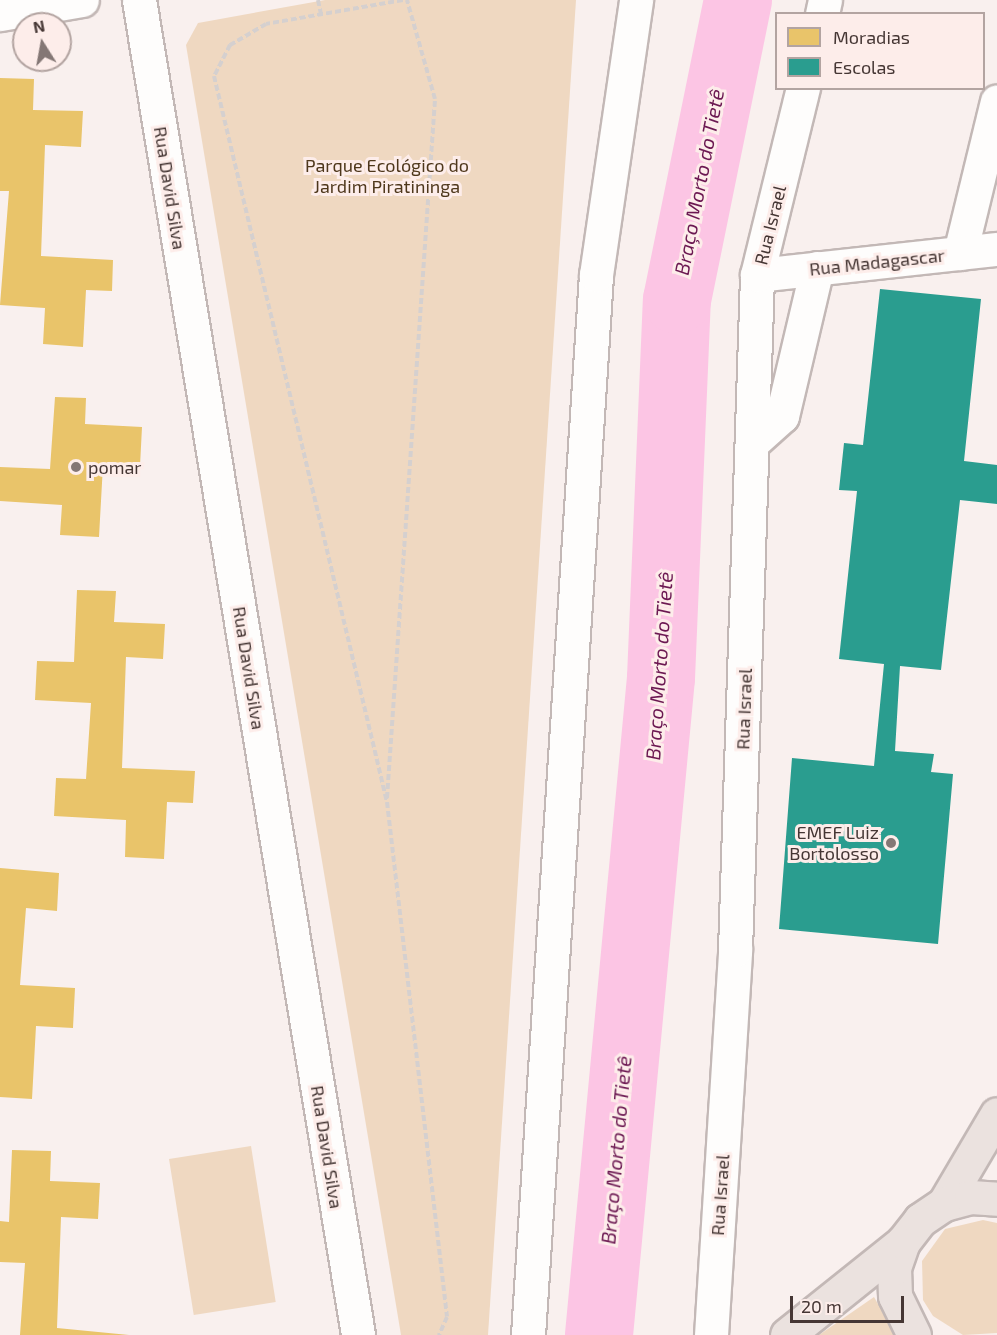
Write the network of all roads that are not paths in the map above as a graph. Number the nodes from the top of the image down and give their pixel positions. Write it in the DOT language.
graph roads {
  1 [pos="82,0"];
  2 [pos="139,0"];
  3 [pos="636,0"];
  4 [pos="0,14"];
  5 [pos="803,90"];
  6 [pos="997,101"];
  7 [pos="997,249"];
  8 [pos="960,253"];
  9 [pos="817,268"];
  10 [pos="757,275"];
  11 [pos="753,442"];
  12 [pos="997,1114"];
  13 [pos="997,1199"];
  14 [pos="944,1204"];
  15 [pos="903,1242"];
  16 [pos="358,1335"];
  17 [pos="528,1335"];
  18 [pos="711,1335"];
  19 [pos="786,1335"];
  20 [pos="914,1335"];
  1 -- 4 [label="street"];
  2 -- 16 [label="street, Rua David Silva"];
  3 -- 17 [label="street"];
  5 -- 10 [label="street, Rua Israel"];
  6 -- 8 [label="street"];
  7 -- 8 [label="street, Rua Madagascar"];
  8 -- 9 [label="street, Rua Madagascar"];
  9 -- 10 [label="street, Rua Madagascar"];
  9 -- 11 [label="street"];
  10 -- 11 [label="street, Rua Israel"];
  11 -- 18 [label="street, Rua Israel"];
  12 -- 14 [label="main road"];
  13 -- 14 [label="main road"];
  14 -- 15 [label="main road"];
  15 -- 19 [label="main road"];
  15 -- 20 [label="main road"];
}
